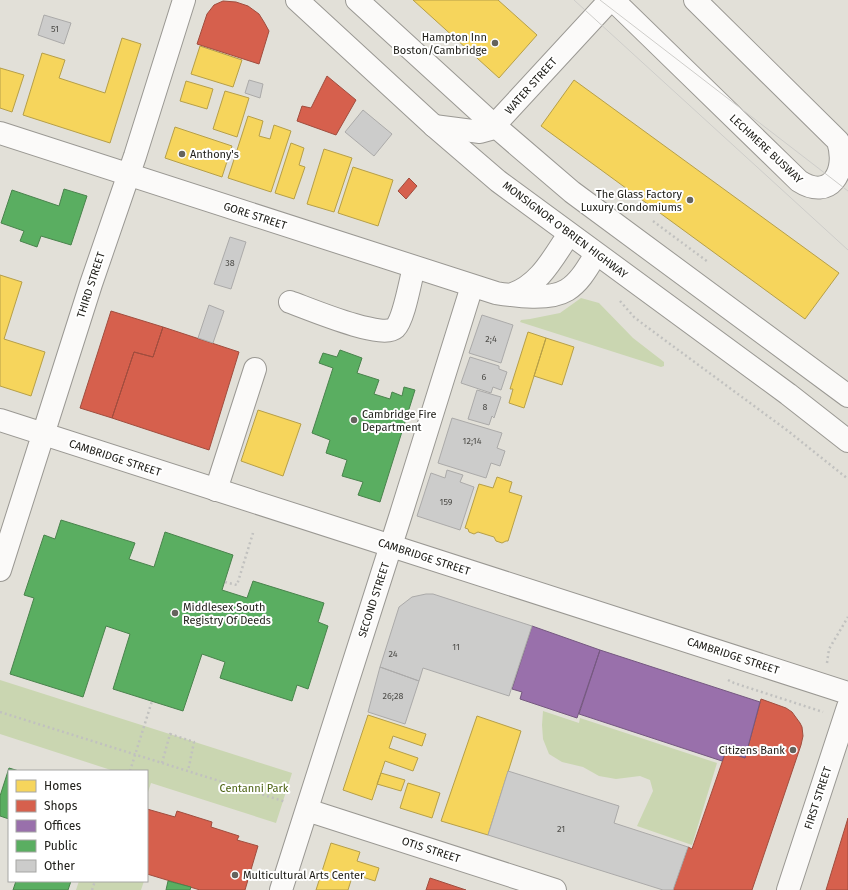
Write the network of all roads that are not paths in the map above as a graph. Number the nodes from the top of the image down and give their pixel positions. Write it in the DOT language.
graph roads {
  1 [pos="184,0"];
  2 [pos="297,0"];
  3 [pos="357,0"];
  4 [pos="612,0"];
  5 [pos="695,0"];
  6 [pos="434,126"];
  7 [pos="495,126"];
  8 [pos="0,133"];
  9 [pos="128,175"];
  10 [pos="569,234"];
  11 [pos="596,254"];
  12 [pos="414,267"];
  13 [pos="472,286"];
  14 [pos="510,295"];
  15 [pos="290,302"];
  16 [pos="255,369"];
  17 [pos="848,396"];
  18 [pos="0,420"];
  19 [pos="43,434"];
  20 [pos="848,441"];
  21 [pos="216,490"];
  22 [pos="391,547"];
  23 [pos="0,570"];
  24 [pos="848,693"];
  25 [pos="848,707"];
  26 [pos="308,810"];
  27 [pos="282,890"];
  28 [pos="555,890"];
  29 [pos="788,890"];
  1 -- 9 [label="main road, THIRD STREET"];
  2 -- 6 [label="main road, MONSIGNOR O'BRIEN HIGHWAY"];
  3 -- 7 [label="main road"];
  4 -- 5 [label="main road, LECHMERE BUSWAY"];
  4 -- 7 [label="main road, WATER STREET"];
  6 -- 7 [label="main road"];
  6 -- 10 [label="main road, MONSIGNOR O'BRIEN HIGHWAY"];
  7 -- 17 [label="main road"];
  8 -- 9 [label="main road, GORE STREET"];
  9 -- 12 [label="main road, GORE STREET"];
  9 -- 19 [label="main road, THIRD STREET"];
  10 -- 11 [label="main road, MONSIGNOR O'BRIEN HIGHWAY"];
  10 -- 14 [label="main road"];
  11 -- 14 [label="main road, GORE STREET"];
  11 -- 20 [label="main road, MONSIGNOR O'BRIEN HIGHWAY"];
  12 -- 13 [label="main road, GORE STREET"];
  12 -- 15 [label="main road"];
  13 -- 14 [label="main road, GORE STREET"];
  13 -- 22 [label="main road, SECOND STREET"];
  16 -- 21 [label="main road"];
  18 -- 19 [label="main road, CAMBRIDGE STREET"];
  19 -- 21 [label="main road, CAMBRIDGE STREET"];
  19 -- 23 [label="main road, THIRD STREET"];
  21 -- 22 [label="main road, CAMBRIDGE STREET"];
  22 -- 24 [label="main road, CAMBRIDGE STREET"];
  22 -- 26 [label="main road, SECOND STREET"];
  25 -- 29 [label="main road, FIRST STREET"];
  26 -- 27 [label="main road, SECOND STREET"];
  26 -- 28 [label="main road, OTIS STREET"];
}
